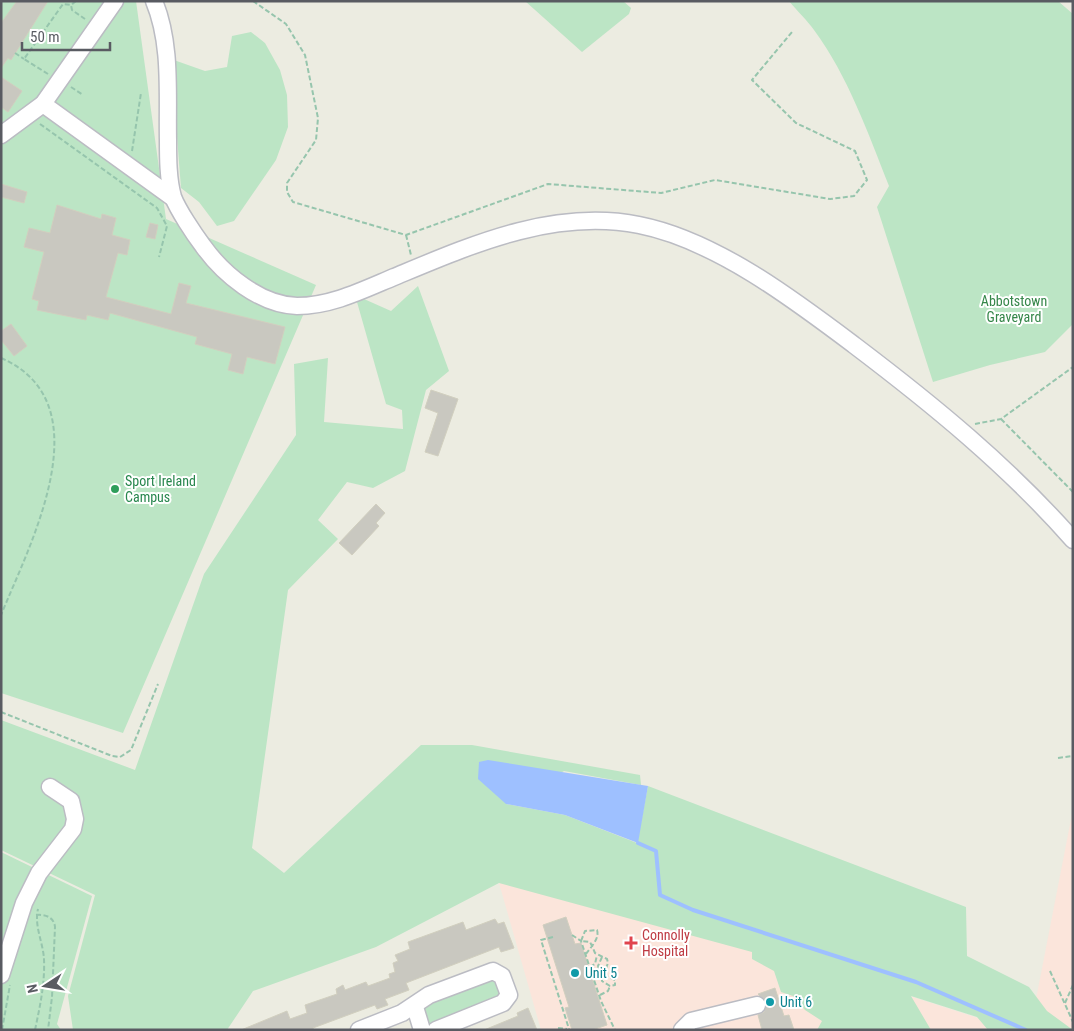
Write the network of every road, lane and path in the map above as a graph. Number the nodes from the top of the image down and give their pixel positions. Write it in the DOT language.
graph roads {
  1 [pos="76,1"];
  2 [pos="115,1"];
  3 [pos="154,1"];
  4 [pos="253,1"];
  5 [pos="71,5"];
  6 [pos="84,19"];
  7 [pos="792,32"];
  8 [pos="15,53"];
  9 [pos="24,59"];
  10 [pos="42,72"];
  11 [pos="140,93"];
  12 [pos="47,108"];
  13 [pos="1,134"];
  14 [pos="128,166"];
  15 [pos="174,198"];
  16 [pos="406,235"];
  17 [pos="159,258"];
  18 [pos="415,268"];
  19 [pos="1,358"];
  20 [pos="1073,367"];
  21 [pos="1002,419"];
  22 [pos="958,428"];
  23 [pos="1073,492"];
  24 [pos="1073,540"];
  25 [pos="1,615"];
  26 [pos="158,684"];
  27 [pos="1,712"];
  28 [pos="1073,756"];
  29 [pos="1058,758"];
  30 [pos="50,787"];
  31 [pos="38,908"];
  32 [pos="37,914"];
  33 [pos="31,917"];
  34 [pos="572,935"];
  35 [pos="553,937"];
  36 [pos="581,941"];
  37 [pos="592,946"];
  38 [pos="586,954"];
  39 [pos="597,955"];
  40 [pos="602,957"];
  41 [pos="590,967"];
  42 [pos="1050,971"];
  43 [pos="593,975"];
  44 [pos="603,976"];
  45 [pos="6,977"];
  46 [pos="1073,985"];
  47 [pos="610,986"];
  48 [pos="599,995"];
  49 [pos="1065,1003"];
  50 [pos="757,1005"];
  51 [pos="415,1007"];
  52 [pos="1073,1022"];
  53 [pos="558,1028"];
  54 [pos="569,1029"];
  55 [pos="2,1030"];
  56 [pos="35,1030"];
  57 [pos="48,1030"];
  58 [pos="359,1030"];
  59 [pos="422,1030"];
  60 [pos="436,1030"];
  61 [pos="615,1030"];
  62 [pos="682,1030"];
  1 -- 5 [label="path"];
  2 -- 12 [label="street"];
  3 -- 15 [label="street"];
  4 -- 16 [label="path"];
  5 -- 6 [label="path"];
  5 -- 9 [label="path"];
  7 -- 16 [label="path"];
  8 -- 9 [label="path"];
  9 -- 10 [label="path"];
  11 -- 14 [label="path"];
  12 -- 13 [label="street"];
  12 -- 14 [label="street"];
  12 -- 17 [label="path"];
  14 -- 15 [label="street"];
  15 -- 18 [label="street"];
  16 -- 18 [label="path"];
  18 -- 22 [label="street"];
  19 -- 25 [label="path"];
  20 -- 21 [label="path"];
  21 -- 22 [label="path"];
  21 -- 23 [label="path"];
  22 -- 24 [label="street"];
  26 -- 27 [label="path"];
  28 -- 29 [label="path"];
  30 -- 45 [label="street"];
  31 -- 32 [label="path"];
  32 -- 33 [label="path"];
  32 -- 56 [label="path"];
  32 -- 57 [label="path"];
  34 -- 36 [label="path"];
  35 -- 54 [label="path"];
  36 -- 37 [label="path"];
  36 -- 37 [label="path"];
  36 -- 38 [label="path"];
  37 -- 38 [label="path"];
  37 -- 39 [label="path"];
  38 -- 41 [label="path"];
  39 -- 40 [label="path"];
  39 -- 41 [label="path"];
  40 -- 44 [label="path"];
  40 -- 44 [label="path"];
  41 -- 43 [label="path"];
  42 -- 49 [label="path"];
  43 -- 44 [label="path"];
  43 -- 48 [label="path"];
  44 -- 47 [label="path"];
  44 -- 47 [label="path"];
  45 -- 55 [label="path"];
  46 -- 49 [label="path"];
  47 -- 48 [label="path"];
  48 -- 61 [label="path"];
  49 -- 52 [label="path"];
  50 -- 62 [label="street"];
  51 -- 58 [label="street"];
  51 -- 59 [label="street"];
  51 -- 60 [label="street"];
  53 -- 54 [label="path"];
}
